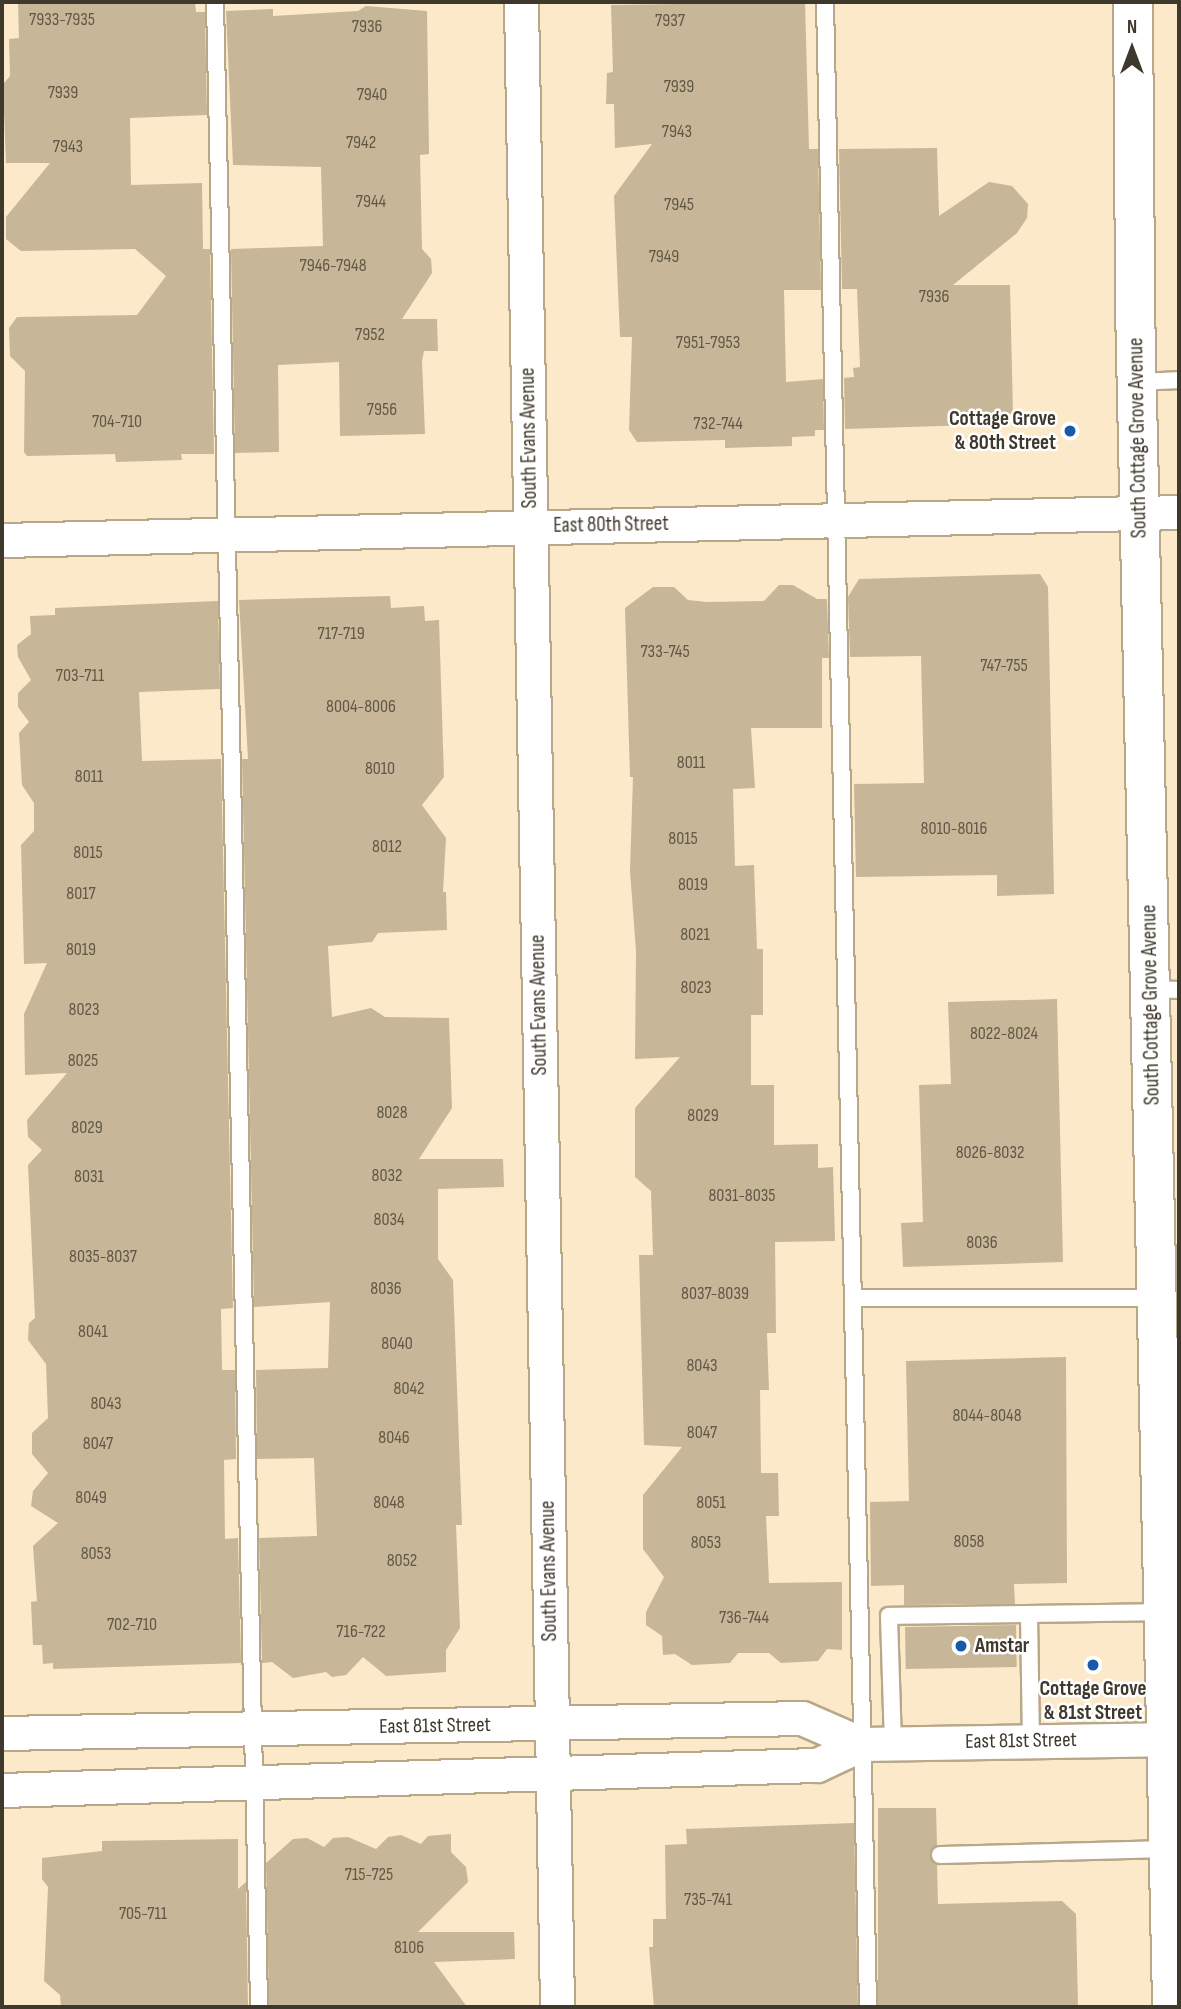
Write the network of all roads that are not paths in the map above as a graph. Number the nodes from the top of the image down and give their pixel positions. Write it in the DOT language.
graph roads {
  1 [pos="215,2"];
  2 [pos="521,2"];
  3 [pos="825,2"];
  4 [pos="1133,2"];
  5 [pos="1179,380"];
  6 [pos="1137,382"];
  7 [pos="1140,512"];
  8 [pos="1179,512"];
  9 [pos="836,520"];
  10 [pos="530,527"];
  11 [pos="226,534"];
  12 [pos="2,540"];
  13 [pos="1165,990"];
  14 [pos="853,1298"];
  15 [pos="1158,1298"];
  16 [pos="1164,1612"];
  17 [pos="1029,1614"];
  18 [pos="552,1724"];
  19 [pos="253,1728"];
  20 [pos="2,1733"];
  21 [pos="1173,1739"];
  22 [pos="1031,1741"];
  23 [pos="877,1744"];
  24 [pos="553,1772"];
  25 [pos="255,1782"];
  26 [pos="2,1790"];
  27 [pos="940,1855"];
  28 [pos="1173,1873"];
  29 [pos="259,2007"];
  30 [pos="557,2007"];
  31 [pos="868,2007"];
  32 [pos="1172,2007"];
  1 -- 11 [label="lane"];
  2 -- 10 [label="street, South Evans Avenue"];
  3 -- 9 [label="lane"];
  4 -- 6 [label="main road, South Cottage Grove Avenue"];
  5 -- 6 [label="lane"];
  6 -- 7 [label="main road, South Cottage Grove Avenue"];
  7 -- 8 [label="street, East 80th Street"];
  7 -- 9 [label="street, East 80th Street"];
  7 -- 13 [label="main road, South Cottage Grove Avenue"];
  9 -- 10 [label="street, East 80th Street"];
  9 -- 14 [label="lane"];
  10 -- 11 [label="street, East 80th Street"];
  10 -- 18 [label="street, South Evans Avenue"];
  11 -- 12 [label="street, East 80th Street"];
  11 -- 19 [label="lane"];
  13 -- 15 [label="main road, South Cottage Grove Avenue"];
  14 -- 15 [label="lane"];
  14 -- 23 [label="lane"];
  15 -- 16 [label="main road, South Cottage Grove Avenue"];
  16 -- 17 [label="lane"];
  16 -- 21 [label="main road, South Cottage Grove Avenue"];
  17 -- 22 [label="lane"];
  17 -- 23 [label="lane"];
  18 -- 19 [label="street, East 81st Street"];
  18 -- 23 [label="street, East 81st Street"];
  18 -- 24 [label="street, South Evans Avenue"];
  19 -- 20 [label="street, East 81st Street"];
  19 -- 25 [label="lane"];
  21 -- 22 [label="street, East 81st Street"];
  21 -- 28 [label="main road, South Cottage Grove Avenue"];
  22 -- 23 [label="street, East 81st Street"];
  23 -- 24 [label="street, East 81st Street"];
  23 -- 31 [label="lane"];
  24 -- 25 [label="street, East 81st Street"];
  24 -- 30 [label="street, South Evans Avenue"];
  25 -- 26 [label="street, East 81st Street"];
  25 -- 29 [label="lane"];
  27 -- 28 [label="lane"];
  28 -- 32 [label="main road, South Cottage Grove Avenue"];
}
